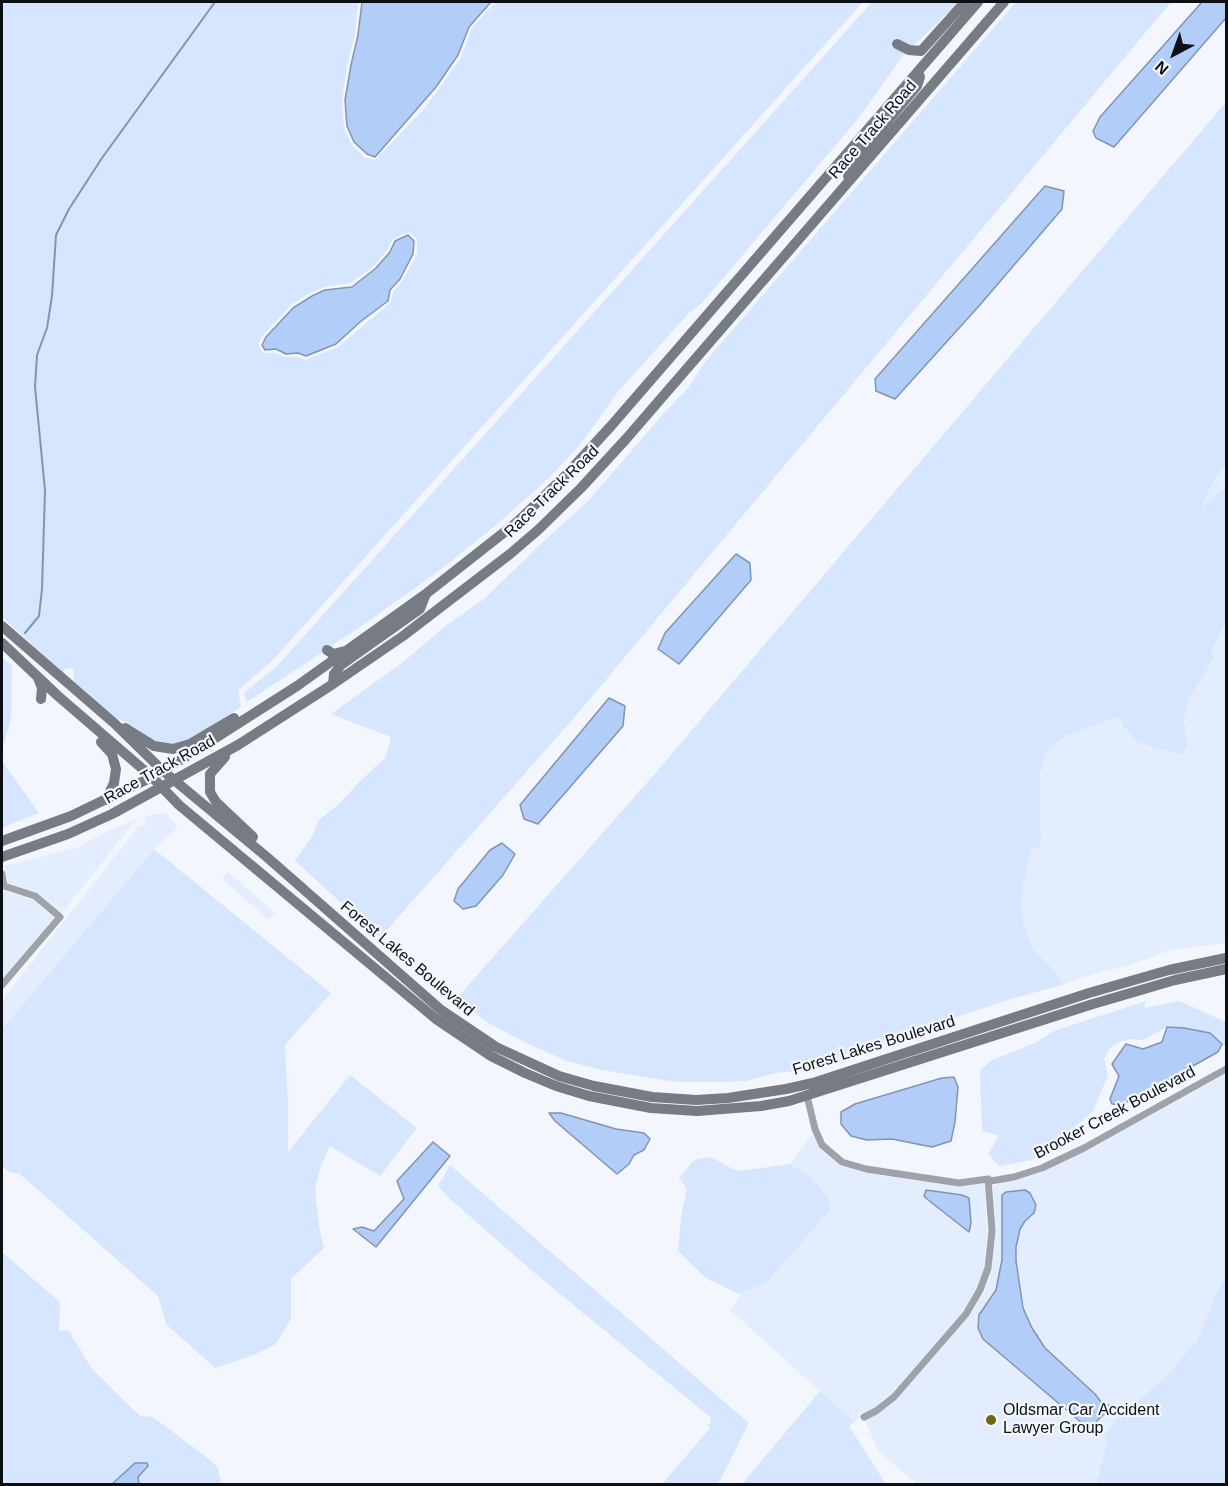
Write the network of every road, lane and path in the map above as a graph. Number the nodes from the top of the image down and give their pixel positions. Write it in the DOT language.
graph roads {
  1 [pos="965,2"];
  2 [pos="978,2"];
  3 [pos="1004,2"];
  4 [pos="897,44"];
  5 [pos="918,70"];
  6 [pos="843,188"];
  7 [pos="427,593"];
  8 [pos="2,626"];
  9 [pos="2,637"];
  10 [pos="2,643"];
  11 [pos="327,650"];
  12 [pos="348,650"];
  13 [pos="322,668"];
  14 [pos="36,675"];
  15 [pos="66,675"];
  16 [pos="333,684"];
  17 [pos="58,696"];
  18 [pos="40,699"];
  19 [pos="114,723"];
  20 [pos="238,745"];
  21 [pos="162,770"];
  22 [pos="152,777"];
  23 [pos="175,780"];
  24 [pos="162,788"];
  25 [pos="106,800"];
  26 [pos="2,841"];
  27 [pos="2,857"];
  28 [pos="2,874"];
  29 [pos="3,888"];
  30 [pos="357,937"];
  31 [pos="1227,958"];
  32 [pos="1227,969"];
  33 [pos="2,985"];
  34 [pos="1227,1069"];
  35 [pos="807,1096"];
  36 [pos="988,1179"];
  37 [pos="864,1416"];
  1 -- 4 [label="main road"];
  2 -- 5 [label="main road, Race Track Road"];
  3 -- 6 [label="main road, Race Track Road"];
  5 -- 6 [label="main road"];
  5 -- 7 [label="main road, Race Track Road"];
  6 -- 16 [label="main road, Race Track Road"];
  7 -- 12 [label="main road, Race Track Road"];
  7 -- 16 [label="main road"];
  8 -- 15 [label="main road, Forest Lakes Boulevard"];
  9 -- 15 [label="main road"];
  10 -- 14 [label="main road, Forest Lakes Boulevard"];
  11 -- 12 [label="main road"];
  12 -- 13 [label="main road, Race Track Road"];
  13 -- 19 [label="main road"];
  13 -- 21 [label="main road, Race Track Road"];
  14 -- 17 [label="main road, Forest Lakes Boulevard"];
  14 -- 18 [label="main road"];
  15 -- 19 [label="main road, Forest Lakes Boulevard"];
  16 -- 20 [label="main road, Race Track Road"];
  17 -- 22 [label="main road, Forest Lakes Boulevard"];
  17 -- 25 [label="main road"];
  19 -- 21 [label="main road, Forest Lakes Boulevard"];
  20 -- 23 [label="main road, Race Track Road"];
  20 -- 30 [label="main road"];
  21 -- 22 [label="main road, Race Track Road"];
  21 -- 23 [label="main road, Forest Lakes Boulevard"];
  22 -- 24 [label="main road, Forest Lakes Boulevard"];
  22 -- 25 [label="main road, Race Track Road"];
  23 -- 24 [label="main road, Race Track Road"];
  23 -- 30 [label="main road, Forest Lakes Boulevard"];
  24 -- 27 [label="main road, Race Track Road"];
  24 -- 35 [label="main road, Forest Lakes Boulevard"];
  25 -- 26 [label="main road, Race Track Road"];
  28 -- 29 [label="street"];
  29 -- 33 [label="street"];
  30 -- 31 [label="main road, Forest Lakes Boulevard"];
  32 -- 35 [label="main road, Forest Lakes Boulevard"];
  34 -- 36 [label="street, Brooker Creek Boulevard"];
  35 -- 36 [label="street, Brooker Creek Boulevard"];
  36 -- 37 [label="street"];
}
